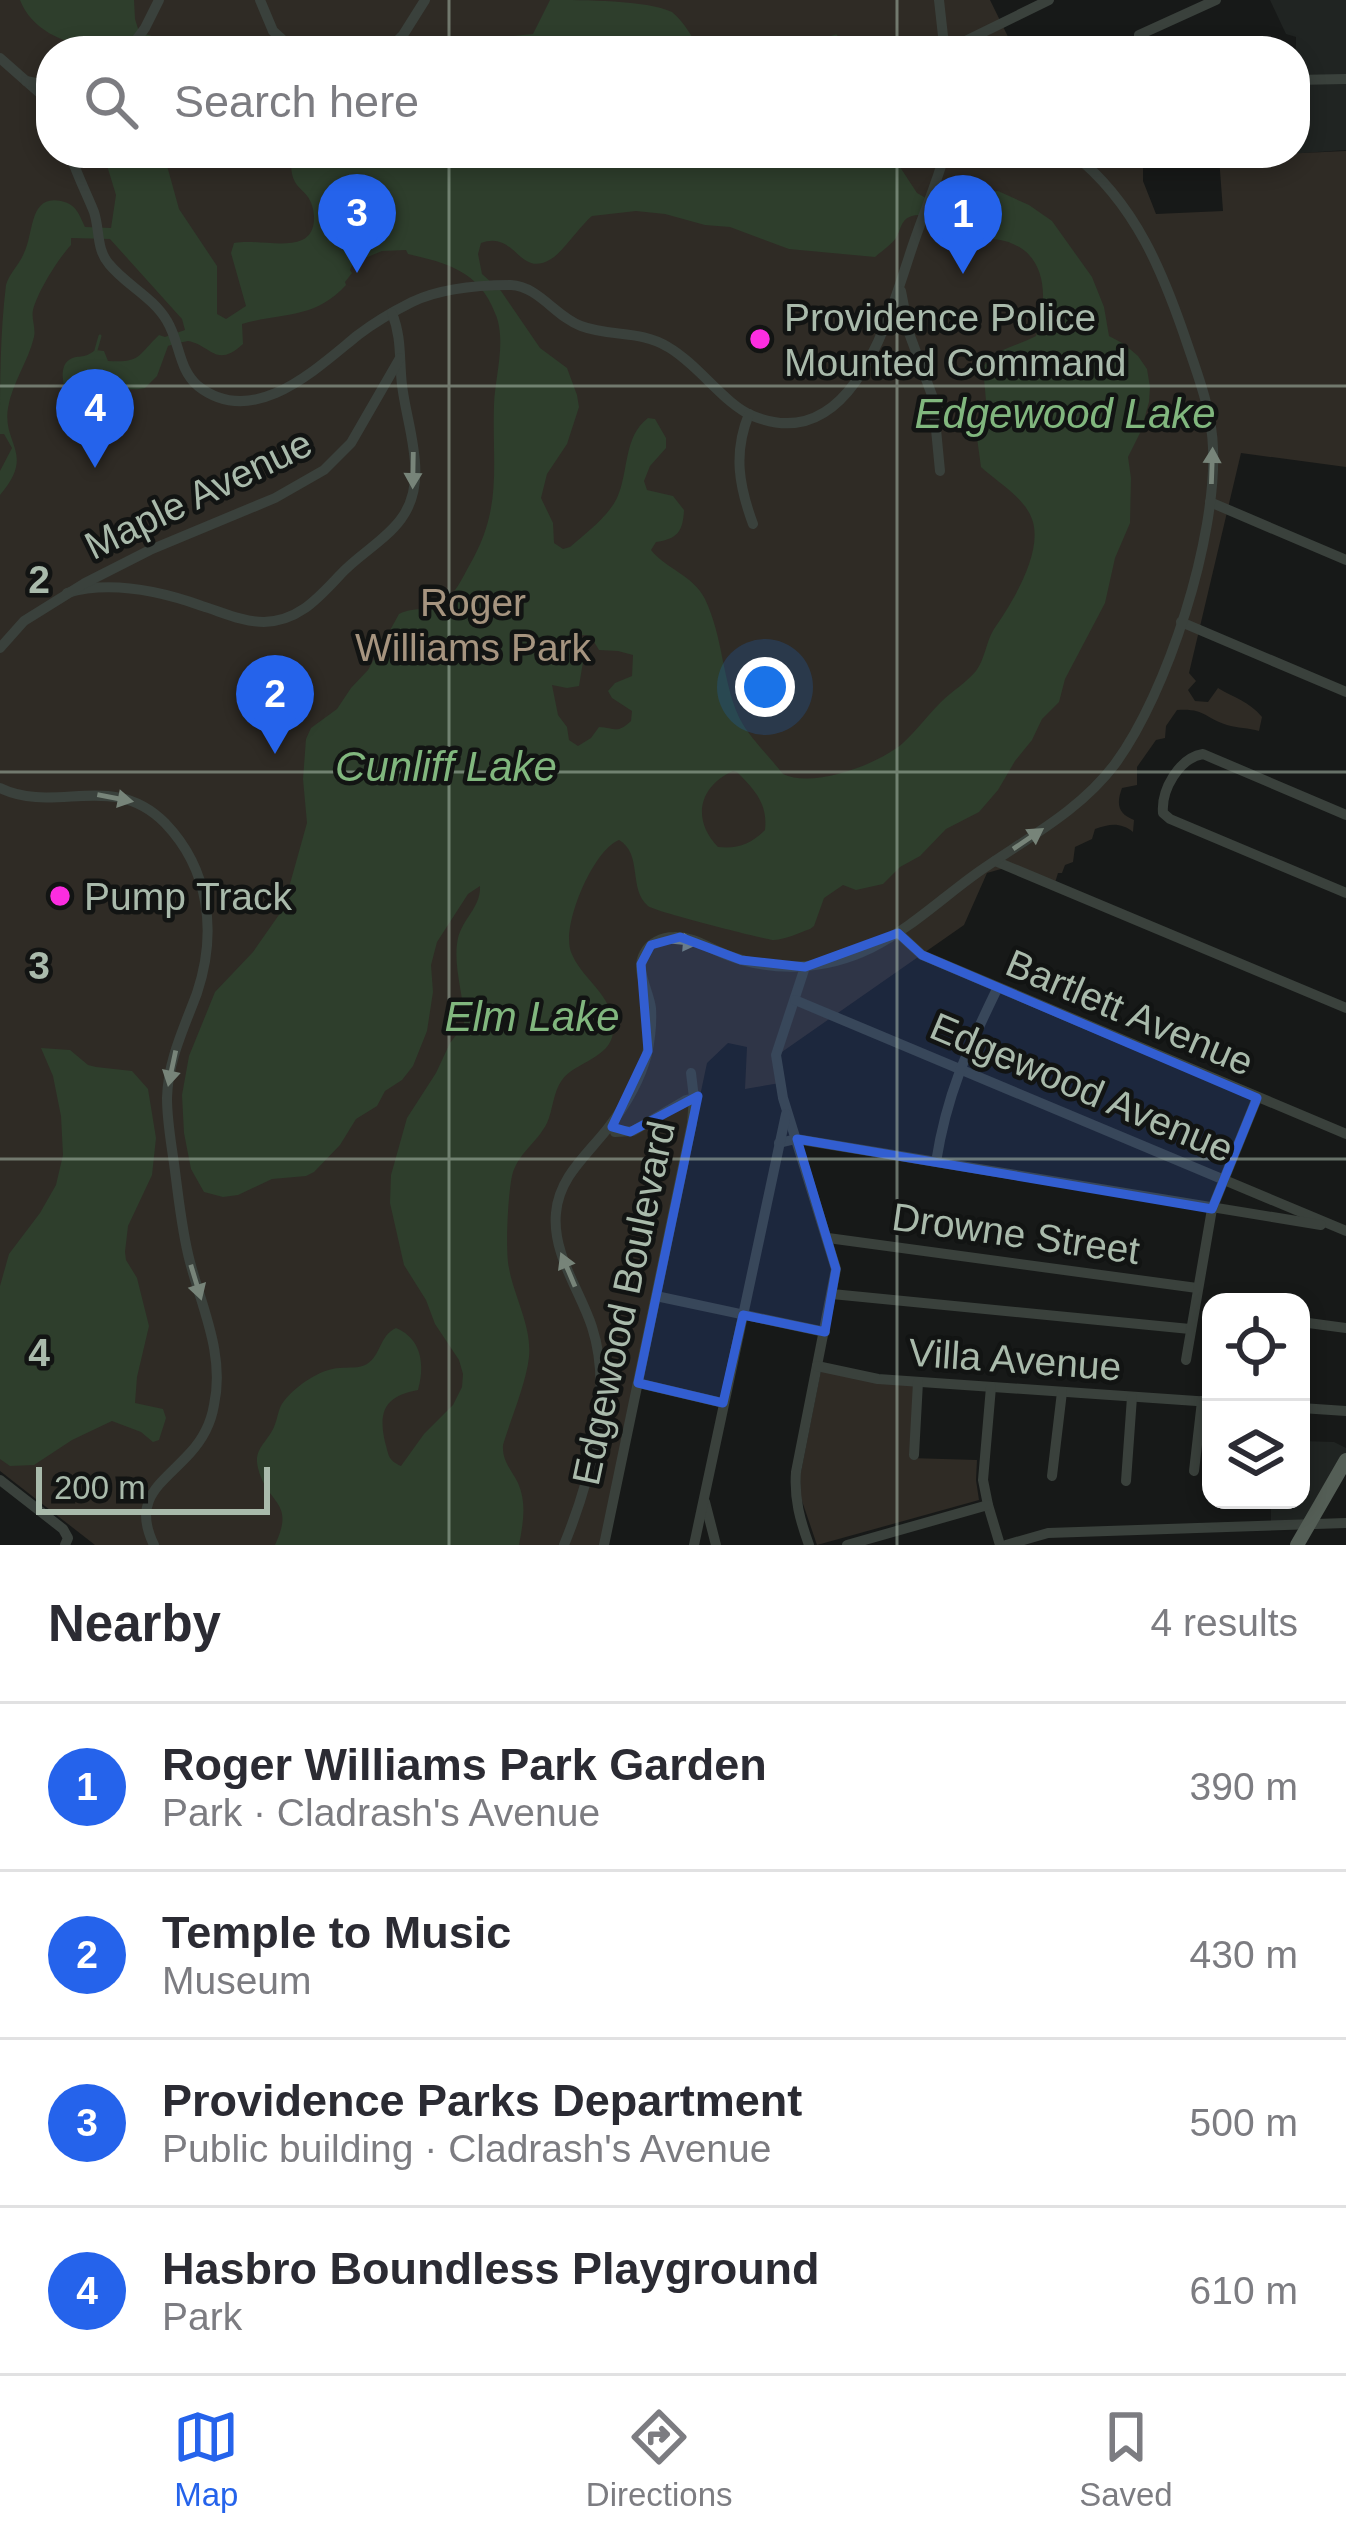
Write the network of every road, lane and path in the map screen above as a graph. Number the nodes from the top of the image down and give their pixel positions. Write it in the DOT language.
graph roads {
  1 [pos="159,0"];
  2 [pos="260,0"];
  3 [pos="425,0"];
  4 [pos="939,0"];
  5 [pos="1049,0"];
  6 [pos="1216,0"];
  7 [pos="139,36"];
  8 [pos="278,36"];
  9 [pos="401,36"];
  10 [pos="943,36"];
  11 [pos="976,36"];
  12 [pos="1139,36"];
  13 [pos="0,58"];
  14 [pos="18,77"];
  15 [pos="1346,79"];
  16 [pos="1310,80"];
  17 [pos="36,82"];
  18 [pos="36,92"];
  19 [pos="75,168"];
  20 [pos="941,168"];
  21 [pos="1087,168"];
  22 [pos="901,287"];
  23 [pos="392,313"];
  24 [pos="401,355"];
  25 [pos="749,414"];
  26 [pos="940,471"];
  27 [pos="1210,502"];
  28 [pos="753,524"];
  29 [pos="1346,560"];
  30 [pos="67,593"];
  31 [pos="1181,622"];
  32 [pos="0,647"];
  33 [pos="1346,692"];
  34 [pos="0,788"];
  35 [pos="1346,815"];
  36 [pos="995,861"];
  37 [pos="1346,893"];
  38 [pos="898,932"];
  39 [pos="805,967"];
  40 [pos="997,989"];
  41 [pos="795,1000"];
  42 [pos="1346,1009"];
  43 [pos="959,1069"];
  44 [pos="691,1073"];
  45 [pos="694,1098"];
  46 [pos="1257,1098"];
  47 [pos="787,1111"];
  48 [pos="611,1124"];
  49 [pos="1346,1134"];
  50 [pos="796,1139"];
  51 [pos="779,1143"];
  52 [pos="936,1162"];
  53 [pos="1225,1179"];
  54 [pos="1212,1209"];
  55 [pos="1341,1230"];
  56 [pos="827,1238"];
  57 [pos="1197,1288"];
  58 [pos="832,1294"];
  59 [pos="656,1296"];
  60 [pos="1193,1309"];
  61 [pos="1202,1310"];
  62 [pos="742,1315"];
  63 [pos="1310,1323"];
  64 [pos="1346,1328"];
  65 [pos="1190,1329"];
  66 [pos="824,1333"];
  67 [pos="1186,1360"];
  68 [pos="817,1366"];
  69 [pos="918,1382"];
  70 [pos="638,1383"];
  71 [pos="991,1387"];
  72 [pos="1062,1392"];
  73 [pos="1132,1396"];
  74 [pos="1202,1402"];
  75 [pos="723,1403"];
  76 [pos="1310,1409"];
  77 [pos="1346,1411"];
  78 [pos="1202,1425"];
  79 [pos="914,1455"];
  80 [pos="1346,1460"];
  81 [pos="1194,1471"];
  82 [pos="1052,1476"];
  83 [pos="0,1480"];
  84 [pos="1126,1481"];
  85 [pos="704,1499"];
  86 [pos="988,1505"];
  87 [pos="1346,1523"];
  88 [pos="1309,1525"];
  89 [pos="902,1529"];
  90 [pos="65,1545"];
  91 [pos="154,1545"];
  92 [pos="564,1545"];
  93 [pos="604,1545"];
  94 [pos="694,1545"];
  95 [pos="716,1545"];
  96 [pos="809,1545"];
  97 [pos="847,1545"];
  98 [pos="906,1545"];
  99 [pos="1003,1545"];
  100 [pos="1297,1545"];
  1 -- 7 [label="street"];
  2 -- 8 [label="street"];
  3 -- 9 [label="street"];
  4 -- 10 [label="street"];
  5 -- 11 [label="street"];
  6 -- 12 [label="street"];
  13 -- 14 [label="street"];
  14 -- 17 [label="street"];
  14 -- 18 [label="street"];
  15 -- 16 [label="street"];
  19 -- 23 [label="street"];
  20 -- 22 [label="street"];
  27 -- 21 [label="street, one-way"];
  22 -- 25 [label="street"];
  22 -- 26 [label="street"];
  23 -- 24 [label="street"];
  23 -- 25 [label="street"];
  24 -- 30 [label="street, Maple Avenue"];
  24 -- 30 [label="street, one-way"];
  25 -- 28 [label="street"];
  27 -- 29 [label="street"];
  27 -- 31 [label="street"];
  30 -- 32 [label="street, Maple Avenue"];
  31 -- 33 [label="street"];
  36 -- 31 [label="street, one-way"];
  34 -- 91 [label="street, one-way"];
  35 -- 37 [label="street"];
  36 -- 38 [label="street"];
  36 -- 42 [label="street"];
  38 -- 39 [label="street"];
  38 -- 40 [label="street, Bartlett Avenue"];
  39 -- 41 [label="street"];
  48 -- 39 [label="street, one-way"];
  40 -- 43 [label="street"];
  40 -- 46 [label="street, Bartlett Avenue"];
  41 -- 43 [label="street, Edgewood Avenue"];
  41 -- 47 [label="street"];
  43 -- 52 [label="street"];
  43 -- 53 [label="street, Edgewood Avenue"];
  44 -- 45 [label="street, Edgewood Boulevard"];
  45 -- 48 [label="street"];
  45 -- 59 [label="street, Edgewood Boulevard"];
  46 -- 49 [label="street, Bartlett Avenue"];
  46 -- 53 [label="street"];
  47 -- 50 [label="street"];
  47 -- 51 [label="street"];
  92 -- 48 [label="street, one-way"];
  50 -- 51 [label="street"];
  50 -- 52 [label="street"];
  50 -- 56 [label="street"];
  51 -- 62 [label="street"];
  52 -- 54 [label="street"];
  53 -- 54 [label="street"];
  53 -- 55 [label="street, Edgewood Avenue"];
  54 -- 55 [label="street"];
  54 -- 57 [label="street"];
  56 -- 57 [label="street, Drowne Street"];
  56 -- 58 [label="street"];
  57 -- 60 [label="street"];
  58 -- 65 [label="street"];
  58 -- 66 [label="street"];
  59 -- 62 [label="street"];
  59 -- 70 [label="street, Edgewood Boulevard"];
  60 -- 61 [label="street"];
  60 -- 65 [label="street"];
  62 -- 66 [label="street"];
  62 -- 75 [label="street"];
  63 -- 64 [label="street"];
  65 -- 67 [label="street"];
  66 -- 68 [label="street"];
  68 -- 69 [label="street, Villa Avenue"];
  68 -- 96 [label="street"];
  69 -- 71 [label="street, Villa Avenue"];
  69 -- 79 [label="street"];
  70 -- 75 [label="street"];
  70 -- 93 [label="street, Edgewood Boulevard"];
  71 -- 72 [label="street, Villa Avenue"];
  71 -- 86 [label="street"];
  72 -- 73 [label="street, Villa Avenue"];
  72 -- 82 [label="street"];
  73 -- 74 [label="street, Villa Avenue"];
  73 -- 84 [label="street"];
  75 -- 85 [label="street"];
  76 -- 77 [label="street"];
  78 -- 81 [label="street"];
  80 -- 88 [label="main road"];
  83 -- 90 [label="street"];
  85 -- 94 [label="street"];
  85 -- 95 [label="street"];
  86 -- 89 [label="street"];
  86 -- 99 [label="street"];
  87 -- 88 [label="street"];
  88 -- 99 [label="street"];
  88 -- 100 [label="main road"];
  89 -- 97 [label="street"];
  89 -- 98 [label="street"];
}
